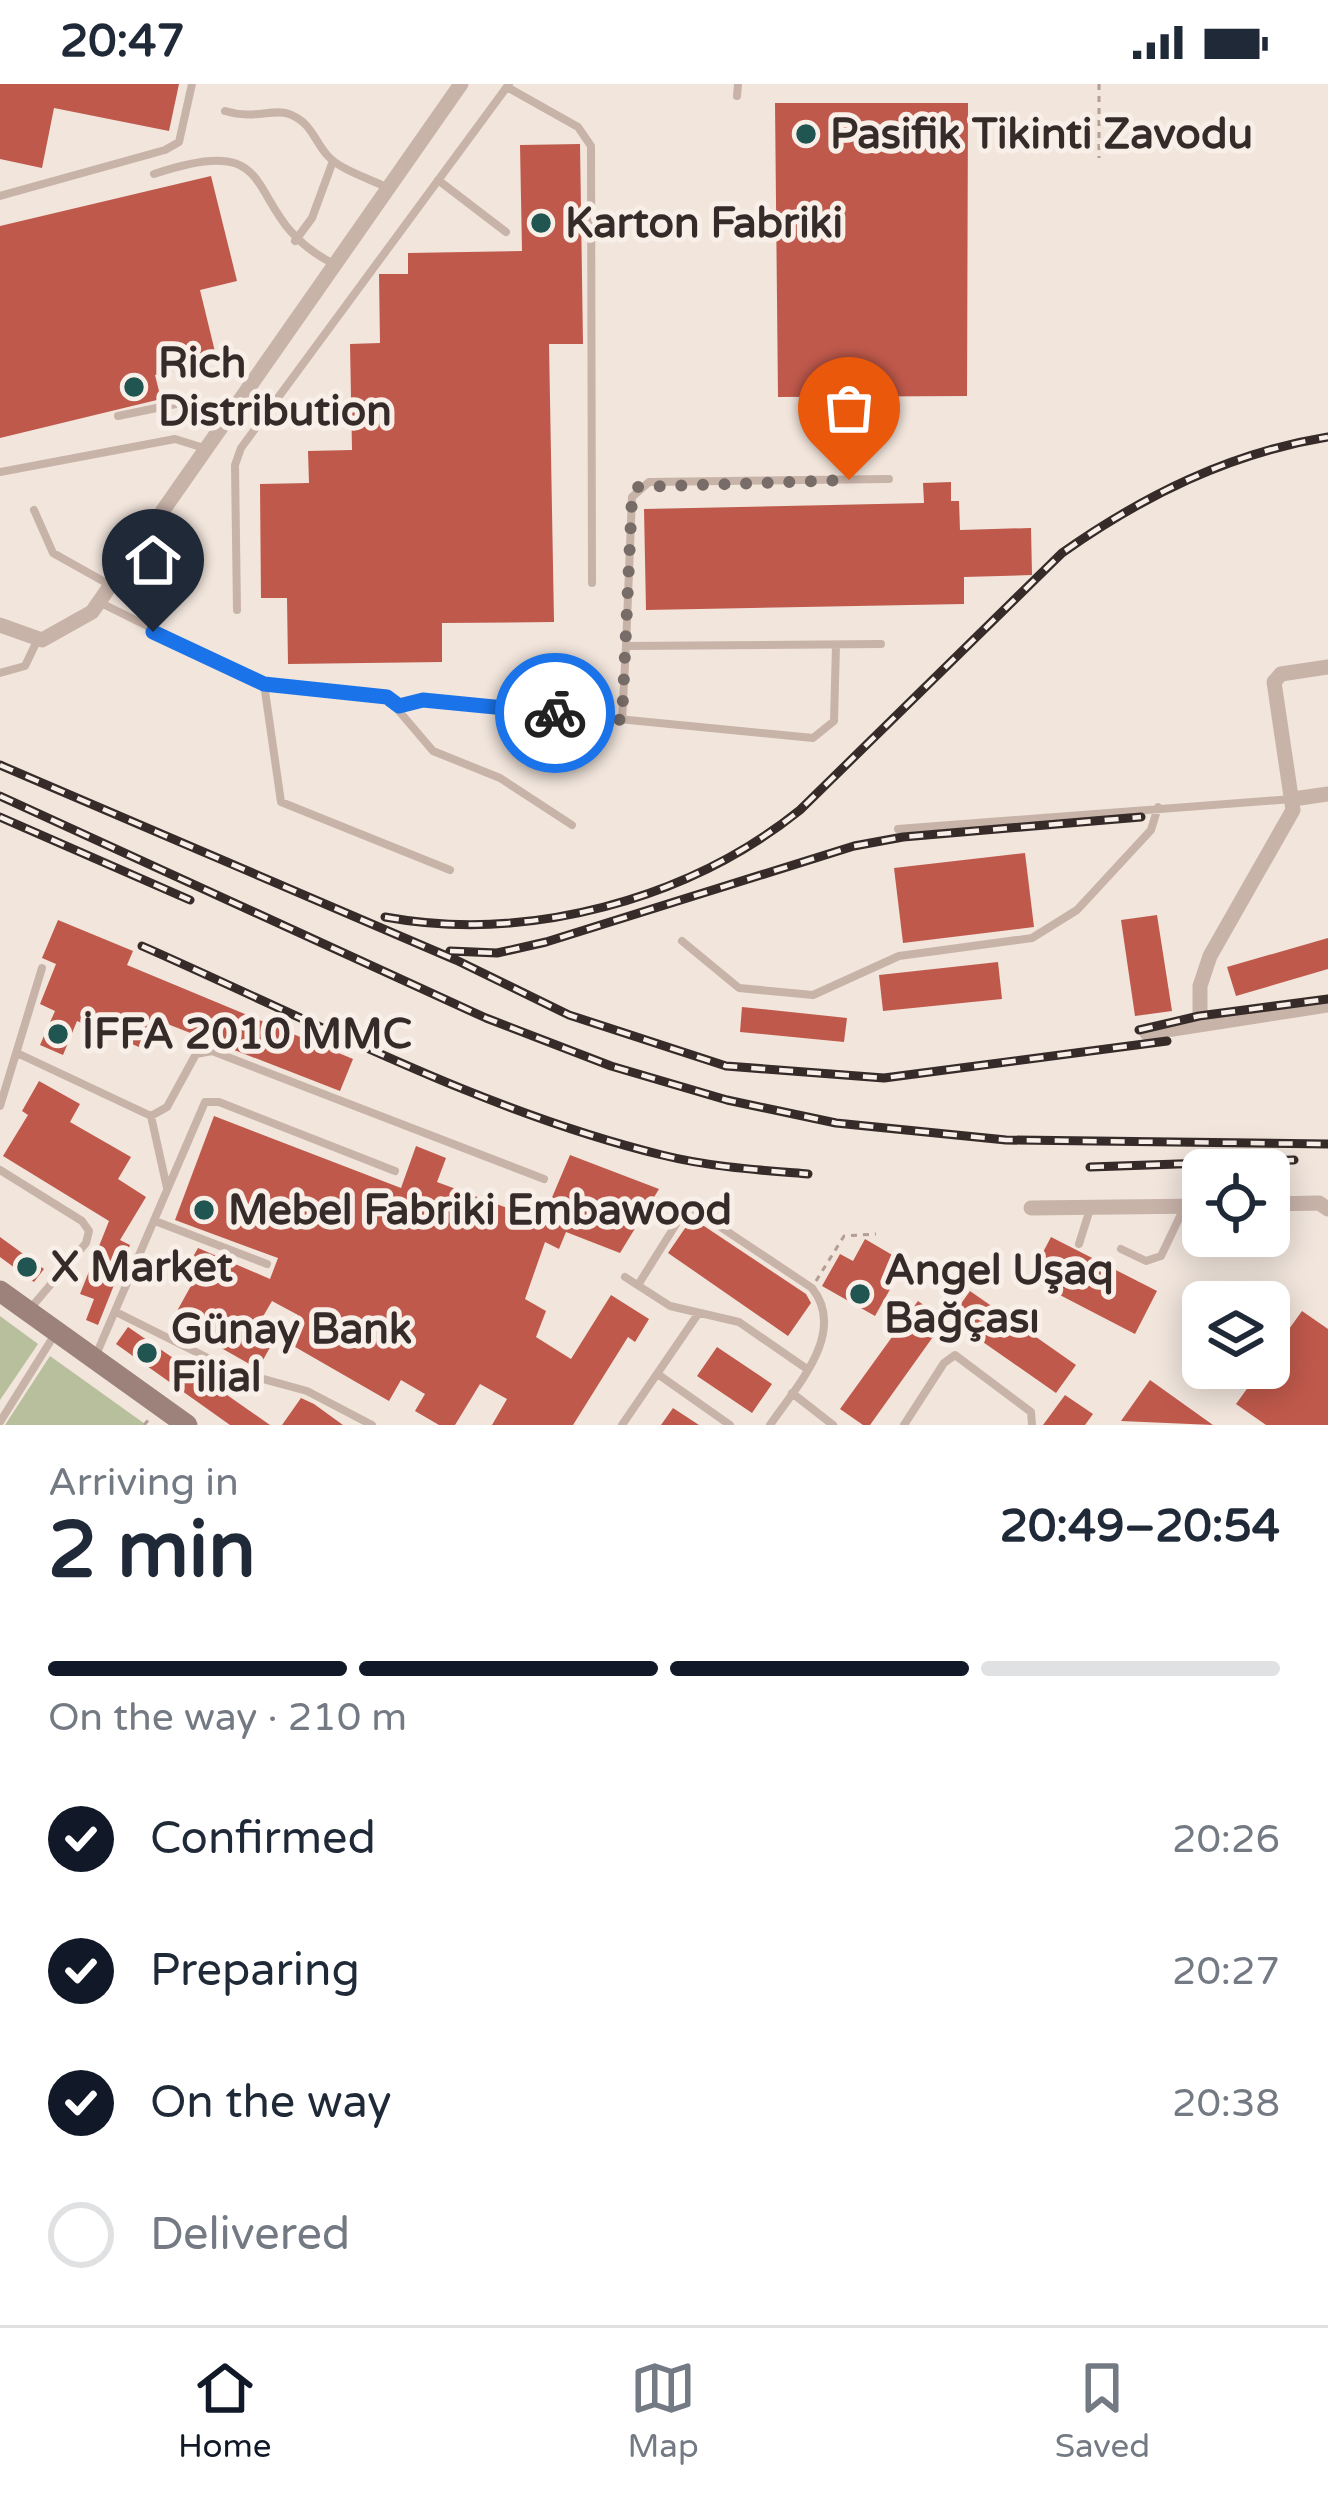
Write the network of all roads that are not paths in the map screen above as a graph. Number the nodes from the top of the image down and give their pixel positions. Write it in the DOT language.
graph roads {
  1 [pos="193,84"];
  2 [pos="461,84"];
  3 [pos="738,84"];
  4 [pos="508,85"];
  5 [pos="737,96"];
  6 [pos="225,111"];
  7 [pos="333,160"];
  8 [pos="154,174"];
  9 [pos="438,180"];
  10 [pos="387,188"];
  11 [pos="0,196"];
  12 [pos="506,232"];
  13 [pos="295,241"];
  14 [pos="334,264"];
  15 [pos="118,416"];
  16 [pos="229,416"];
  17 [pos="206,449"];
  18 [pos="0,472"];
  19 [pos="889,479"];
  20 [pos="34,510"];
  21 [pos="592,583"];
  22 [pos="112,585"];
  23 [pos="100,602"];
  24 [pos="237,610"];
  25 [pos="0,625"];
  26 [pos="37,641"];
  27 [pos="881,644"];
  28 [pos="836,645"];
  29 [pos="626,646"];
  30 [pos="1328,668"];
  31 [pos="0,673"];
  32 [pos="264,684"];
  33 [pos="399,706"];
  34 [pos="622,720"];
  35 [pos="1328,794"];
  36 [pos="1293,799"];
  37 [pos="1158,807"];
  38 [pos="572,825"];
  39 [pos="898,829"];
  40 [pos="450,870"];
  41 [pos="682,941"];
  42 [pos="42,968"];
  43 [pos="1328,1006"];
  44 [pos="1200,1022"];
  45 [pos="1147,1033"];
  46 [pos="17,1053"];
  47 [pos="0,1106"];
  48 [pos="152,1116"];
  49 [pos="0,1170"];
  50 [pos="395,1171"];
  51 [pos="544,1178"];
  52 [pos="168,1190"];
  53 [pos="1290,1204"];
  54 [pos="1325,1205"];
  55 [pos="1182,1206"];
  56 [pos="1031,1208"];
  57 [pos="1090,1208"];
  58 [pos="1182,1212"];
  59 [pos="155,1221"];
  60 [pos="1078,1244"];
  61 [pos="1121,1249"];
  62 [pos="267,1264"];
  63 [pos="625,1276"];
  64 [pos="638,1286"];
  65 [pos="0,1291"];
  66 [pos="28,1311"];
  67 [pos="116,1312"];
  68 [pos="698,1314"];
  69 [pos="56,1333"];
  70 [pos="94,1360"];
  71 [pos="807,1369"];
  72 [pos="659,1375"];
  73 [pos="792,1393"];
  74 [pos="0,1422"];
  75 [pos="187,1425"];
  76 [pos="372,1425"];
  77 [pos="622,1425"];
  78 [pos="730,1425"];
  79 [pos="770,1425"];
  80 [pos="833,1425"];
  81 [pos="904,1425"];
  82 [pos="1032,1425"];
  1 -- 11 [label="lane"];
  2 -- 10 [label="street"];
  3 -- 5 [label="lane"];
  4 -- 9 [label="lane"];
  4 -- 21 [label="lane"];
  6 -- 7 [label="lane"];
  7 -- 10 [label="lane"];
  7 -- 13 [label="lane"];
  8 -- 13 [label="lane"];
  9 -- 12 [label="lane"];
  9 -- 24 [label="lane"];
  10 -- 14 [label="street"];
  13 -- 14 [label="lane"];
  14 -- 16 [label="street"];
  15 -- 16 [label="lane"];
  16 -- 17 [label="street"];
  17 -- 18 [label="lane"];
  17 -- 22 [label="street"];
  19 -- 29 [label="lane"];
  20 -- 22 [label="lane"];
  22 -- 23 [label="street"];
  23 -- 26 [label="street"];
  23 -- 32 [label="lane"];
  25 -- 26 [label="street"];
  26 -- 31 [label="lane"];
  27 -- 28 [label="lane"];
  28 -- 29 [label="lane"];
  28 -- 34 [label="lane"];
  29 -- 34 [label="lane"];
  30 -- 36 [label="street"];
  32 -- 33 [label="lane"];
  32 -- 40 [label="lane"];
  33 -- 34 [label="lane"];
  33 -- 38 [label="lane"];
  35 -- 36 [label="street"];
  36 -- 37 [label="lane"];
  36 -- 44 [label="street"];
  37 -- 39 [label="lane"];
  37 -- 41 [label="lane"];
  42 -- 46 [label="lane"];
  43 -- 44 [label="street"];
  44 -- 45 [label="street"];
  46 -- 47 [label="lane"];
  46 -- 48 [label="lane"];
  48 -- 51 [label="lane"];
  48 -- 52 [label="lane"];
  49 -- 66 [label="lane"];
  50 -- 52 [label="lane"];
  52 -- 59 [label="lane"];
  53 -- 54 [label="street"];
  55 -- 57 [label="street"];
  56 -- 57 [label="street"];
  57 -- 60 [label="lane"];
  58 -- 61 [label="lane"];
  59 -- 62 [label="lane"];
  59 -- 67 [label="lane"];
  63 -- 64 [label="lane"];
  64 -- 68 [label="lane"];
  64 -- 71 [label="lane"];
  65 -- 66 [label="main road"];
  66 -- 69 [label="main road"];
  67 -- 70 [label="lane"];
  67 -- 76 [label="lane"];
  68 -- 71 [label="lane"];
  68 -- 72 [label="lane"];
  69 -- 70 [label="main road"];
  69 -- 74 [label="lane"];
  70 -- 75 [label="main road"];
  71 -- 73 [label="lane"];
  72 -- 77 [label="lane"];
  72 -- 78 [label="lane"];
  73 -- 79 [label="lane"];
  73 -- 80 [label="lane"];
  81 -- 82 [label="lane"];
}
